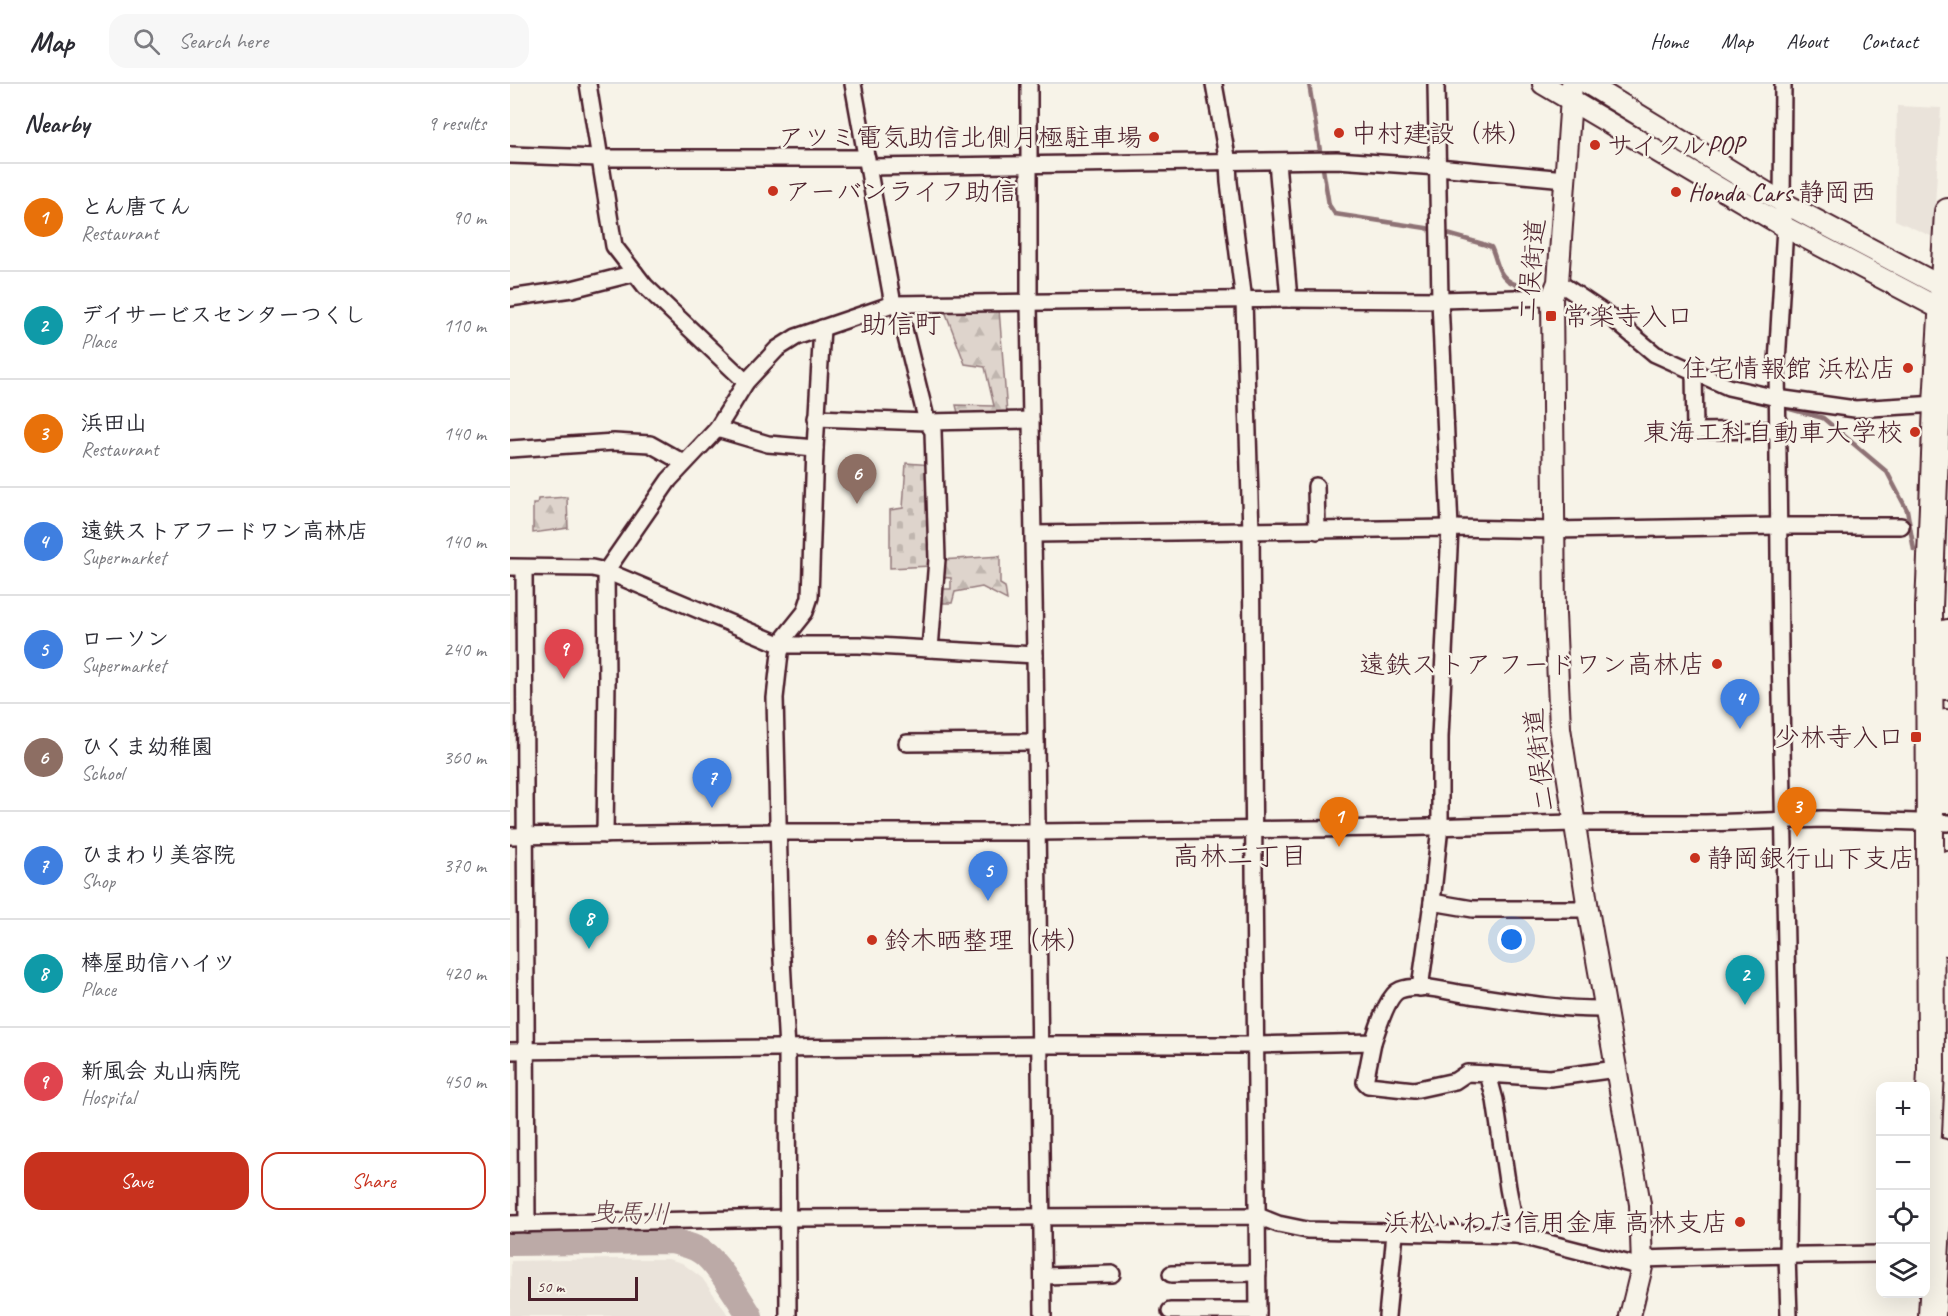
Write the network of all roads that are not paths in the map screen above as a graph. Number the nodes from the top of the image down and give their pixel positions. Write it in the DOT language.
graph roads {
  1 [pos="588,84"];
  2 [pos="853,84"];
  3 [pos="1029,84"];
  4 [pos="1214,84"];
  5 [pos="1436,84"];
  6 [pos="1543,84"];
  7 [pos="1588,84"];
  8 [pos="1783,84"];
  9 [pos="1571,92"];
  10 [pos="510,155"];
  11 [pos="600,158"];
  12 [pos="1228,162"];
  13 [pos="1277,162"];
  14 [pos="868,163"];
  15 [pos="1030,165"];
  16 [pos="1438,167"];
  17 [pos="1564,179"];
  18 [pos="1782,202"];
  19 [pos="1948,212"];
  20 [pos="1785,227"];
  21 [pos="635,273"];
  22 [pos="1555,289"];
  23 [pos="510,298"];
  24 [pos="1289,299"];
  25 [pos="1440,300"];
  26 [pos="1946,300"];
  27 [pos="1244,301"];
  28 [pos="1029,303"];
  29 [pos="896,304"];
  30 [pos="822,328"];
  31 [pos="1693,378"];
  32 [pos="746,382"];
  33 [pos="1937,404"];
  34 [pos="1778,412"];
  35 [pos="816,418"];
  36 [pos="1031,420"];
  37 [pos="927,422"];
  38 [pos="717,429"];
  39 [pos="815,448"];
  40 [pos="510,449"];
  41 [pos="684,463"];
  42 [pos="1316,486"];
  43 [pos="1778,526"];
  44 [pos="1901,526"];
  45 [pos="1450,528"];
  46 [pos="1554,530"];
  47 [pos="1251,531"];
  48 [pos="1317,531"];
  49 [pos="1034,534"];
  50 [pos="517,567"];
  51 [pos="606,571"];
  52 [pos="1948,633"];
  53 [pos="782,645"];
  54 [pos="930,649"];
  55 [pos="1035,655"];
  56 [pos="1036,742"];
  57 [pos="907,743"];
  58 [pos="1948,800"];
  59 [pos="1783,820"];
  60 [pos="1574,823"];
  61 [pos="1939,823"];
  62 [pos="1440,826"];
  63 [pos="1254,828"];
  64 [pos="780,831"];
  65 [pos="1036,832"];
  66 [pos="605,834"];
  67 [pos="518,836"];
  68 [pos="1948,864"];
  69 [pos="1432,902"];
  70 [pos="1588,909"];
  71 [pos="1420,988"];
  72 [pos="1607,1009"];
  73 [pos="1373,1042"];
  74 [pos="1256,1045"];
  75 [pos="1041,1046"];
  76 [pos="787,1049"];
  77 [pos="527,1050"];
  78 [pos="510,1051"];
  79 [pos="1616,1069"];
  80 [pos="1488,1074"];
  81 [pos="1928,1136"];
  82 [pos="1042,1216"];
  83 [pos="1258,1216"];
  84 [pos="788,1218"];
  85 [pos="510,1224"];
  86 [pos="527,1224"];
  87 [pos="1395,1233"];
  88 [pos="1517,1235"];
  89 [pos="1876,1254"];
  90 [pos="1787,1255"];
  91 [pos="1937,1255"];
  92 [pos="1642,1263"];
  93 [pos="1258,1273"];
  94 [pos="1112,1274"];
  95 [pos="1171,1274"];
  96 [pos="1044,1276"];
  97 [pos="1919,1298"];
  98 [pos="1170,1311"];
  99 [pos="1258,1314"];
  100 [pos="788,1316"];
  101 [pos="1044,1316"];
  102 [pos="1387,1316"];
  103 [pos="1630,1316"];
  104 [pos="1789,1316"];
  105 [pos="1918,1316"];
  106 [pos="1932,1316"];
  1 -- 11 [label="street"];
  2 -- 14 [label="street"];
  3 -- 15 [label="street"];
  4 -- 12 [label="street"];
  5 -- 16 [label="street"];
  6 -- 9 [label="street"];
  7 -- 18 [label="street"];
  8 -- 18 [label="street"];
  9 -- 17 [label="street, 二俣街道"];
  9 -- 20 [label="street"];
  10 -- 11 [label="street"];
  11 -- 14 [label="street"];
  11 -- 21 [label="street"];
  12 -- 13 [label="street"];
  12 -- 15 [label="street"];
  12 -- 27 [label="street"];
  13 -- 16 [label="street"];
  13 -- 24 [label="street"];
  14 -- 15 [label="street"];
  14 -- 29 [label="street"];
  15 -- 28 [label="street"];
  16 -- 17 [label="street"];
  16 -- 25 [label="street"];
  17 -- 22 [label="street, 二俣街道"];
  18 -- 20 [label="street"];
  18 -- 26 [label="street"];
  19 -- 26 [label="highway"];
  20 -- 26 [label="street"];
  20 -- 34 [label="street"];
  21 -- 23 [label="street"];
  21 -- 32 [label="street"];
  22 -- 25 [label="street"];
  22 -- 31 [label="street"];
  22 -- 46 [label="street, 二俣街道"];
  24 -- 25 [label="street"];
  24 -- 27 [label="street"];
  25 -- 45 [label="street"];
  26 -- 33 [label="highway"];
  27 -- 28 [label="street"];
  27 -- 47 [label="street"];
  28 -- 29 [label="street"];
  28 -- 36 [label="street"];
  29 -- 30 [label="street"];
  29 -- 37 [label="street"];
  30 -- 32 [label="street"];
  30 -- 35 [label="street"];
  31 -- 34 [label="street"];
  31 -- 34 [label="street"];
  32 -- 38 [label="street"];
  33 -- 34 [label="street"];
  33 -- 61 [label="highway"];
  34 -- 43 [label="street"];
  35 -- 37 [label="street"];
  35 -- 39 [label="street"];
  36 -- 37 [label="street"];
  36 -- 49 [label="street"];
  37 -- 54 [label="street"];
  38 -- 39 [label="street"];
  38 -- 41 [label="street"];
  39 -- 53 [label="street"];
  40 -- 41 [label="street"];
  41 -- 51 [label="street"];
  42 -- 48 [label="street"];
  43 -- 44 [label="street"];
  43 -- 46 [label="street"];
  43 -- 59 [label="street"];
  45 -- 46 [label="street"];
  45 -- 48 [label="street"];
  45 -- 62 [label="street"];
  46 -- 60 [label="street, 二俣街道"];
  47 -- 48 [label="street"];
  47 -- 49 [label="street"];
  47 -- 63 [label="street"];
  49 -- 55 [label="street"];
  50 -- 51 [label="street"];
  50 -- 67 [label="street"];
  51 -- 53 [label="street"];
  51 -- 66 [label="street"];
  52 -- 58 [label="highway"];
  53 -- 54 [label="street"];
  53 -- 64 [label="street"];
  54 -- 55 [label="street"];
  55 -- 56 [label="street"];
  56 -- 57 [label="street"];
  56 -- 65 [label="street"];
  59 -- 60 [label="street"];
  59 -- 61 [label="street"];
  59 -- 90 [label="street"];
  60 -- 62 [label="street"];
  60 -- 70 [label="street, 二俣街道"];
  61 -- 81 [label="highway"];
  62 -- 63 [label="street"];
  62 -- 69 [label="street"];
  63 -- 65 [label="street"];
  63 -- 74 [label="street"];
  64 -- 65 [label="street"];
  64 -- 66 [label="street"];
  64 -- 76 [label="street"];
  65 -- 75 [label="street"];
  66 -- 67 [label="street"];
  67 -- 77 [label="street"];
  68 -- 91 [label="highway"];
  69 -- 70 [label="street"];
  69 -- 71 [label="street"];
  70 -- 72 [label="street, 二俣街道"];
  71 -- 72 [label="street"];
  71 -- 73 [label="street"];
  72 -- 79 [label="street, 二俣街道"];
  73 -- 74 [label="street"];
  73 -- 80 [label="street"];
  74 -- 75 [label="street"];
  74 -- 83 [label="street"];
  75 -- 76 [label="street"];
  75 -- 82 [label="street"];
  76 -- 77 [label="street"];
  76 -- 84 [label="street"];
  77 -- 78 [label="street"];
  77 -- 86 [label="street"];
  79 -- 80 [label="street"];
  79 -- 92 [label="street, 二俣街道"];
  80 -- 88 [label="street"];
  82 -- 83 [label="street"];
  82 -- 84 [label="street"];
  82 -- 96 [label="street"];
  83 -- 87 [label="street"];
  83 -- 93 [label="street"];
  84 -- 86 [label="street"];
  84 -- 100 [label="street"];
  85 -- 86 [label="street"];
  87 -- 88 [label="street"];
  87 -- 102 [label="street"];
  88 -- 92 [label="street"];
  89 -- 90 [label="street"];
  90 -- 92 [label="street"];
  90 -- 104 [label="street"];
  91 -- 106 [label="highway"];
  92 -- 103 [label="street, 二俣街道"];
  93 -- 95 [label="street"];
  93 -- 99 [label="street"];
  94 -- 96 [label="street"];
  96 -- 101 [label="street"];
  97 -- 105 [label="highway"];
  98 -- 99 [label="street"];
}
